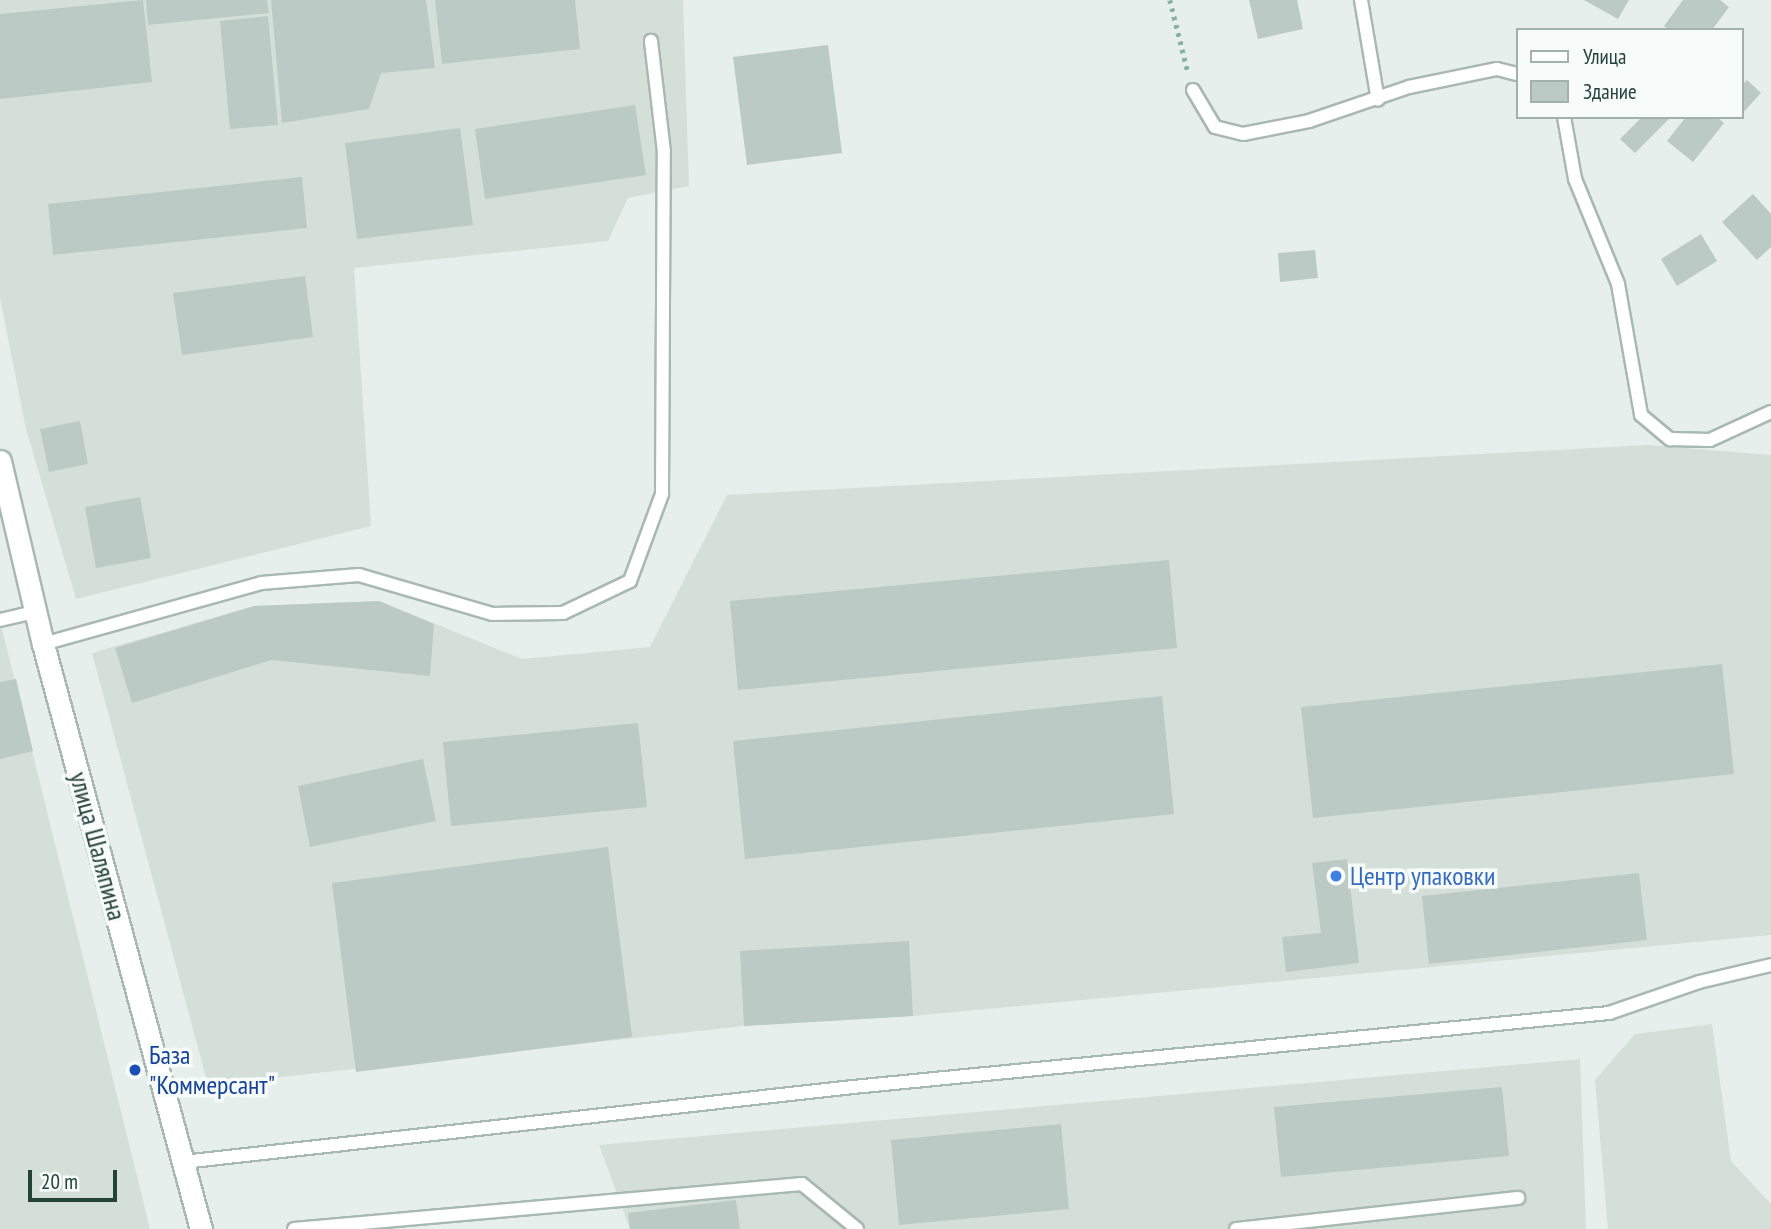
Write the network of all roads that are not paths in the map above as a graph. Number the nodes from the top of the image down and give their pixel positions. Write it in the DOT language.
graph roads {
  1 [pos="1361,0"];
  2 [pos="651,41"];
  3 [pos="1516,74"];
  4 [pos="1193,90"];
  5 [pos="1378,100"];
  6 [pos="1564,119"];
  7 [pos="1771,412"];
  8 [pos="0,461"];
  9 [pos="35,612"];
  10 [pos="0,620"];
  11 [pos="43,644"];
  12 [pos="1771,965"];
  13 [pos="183,1162"];
  14 [pos="1518,1198"];
  15 [pos="201,1229"];
  16 [pos="294,1229"];
  17 [pos="857,1229"];
  18 [pos="1236,1229"];
  1 -- 5 [label="lane"];
  2 -- 11 [label="lane"];
  3 -- 5 [label="lane"];
  4 -- 5 [label="lane"];
  6 -- 7 [label="lane"];
  8 -- 9 [label="street, улица Шаляпина"];
  9 -- 10 [label="lane"];
  9 -- 11 [label="street, улица Шаляпина"];
  11 -- 13 [label="street, улица Шаляпина"];
  12 -- 13 [label="lane"];
  13 -- 15 [label="street, улица Шаляпина"];
  14 -- 18 [label="lane"];
  16 -- 17 [label="lane"];
}
